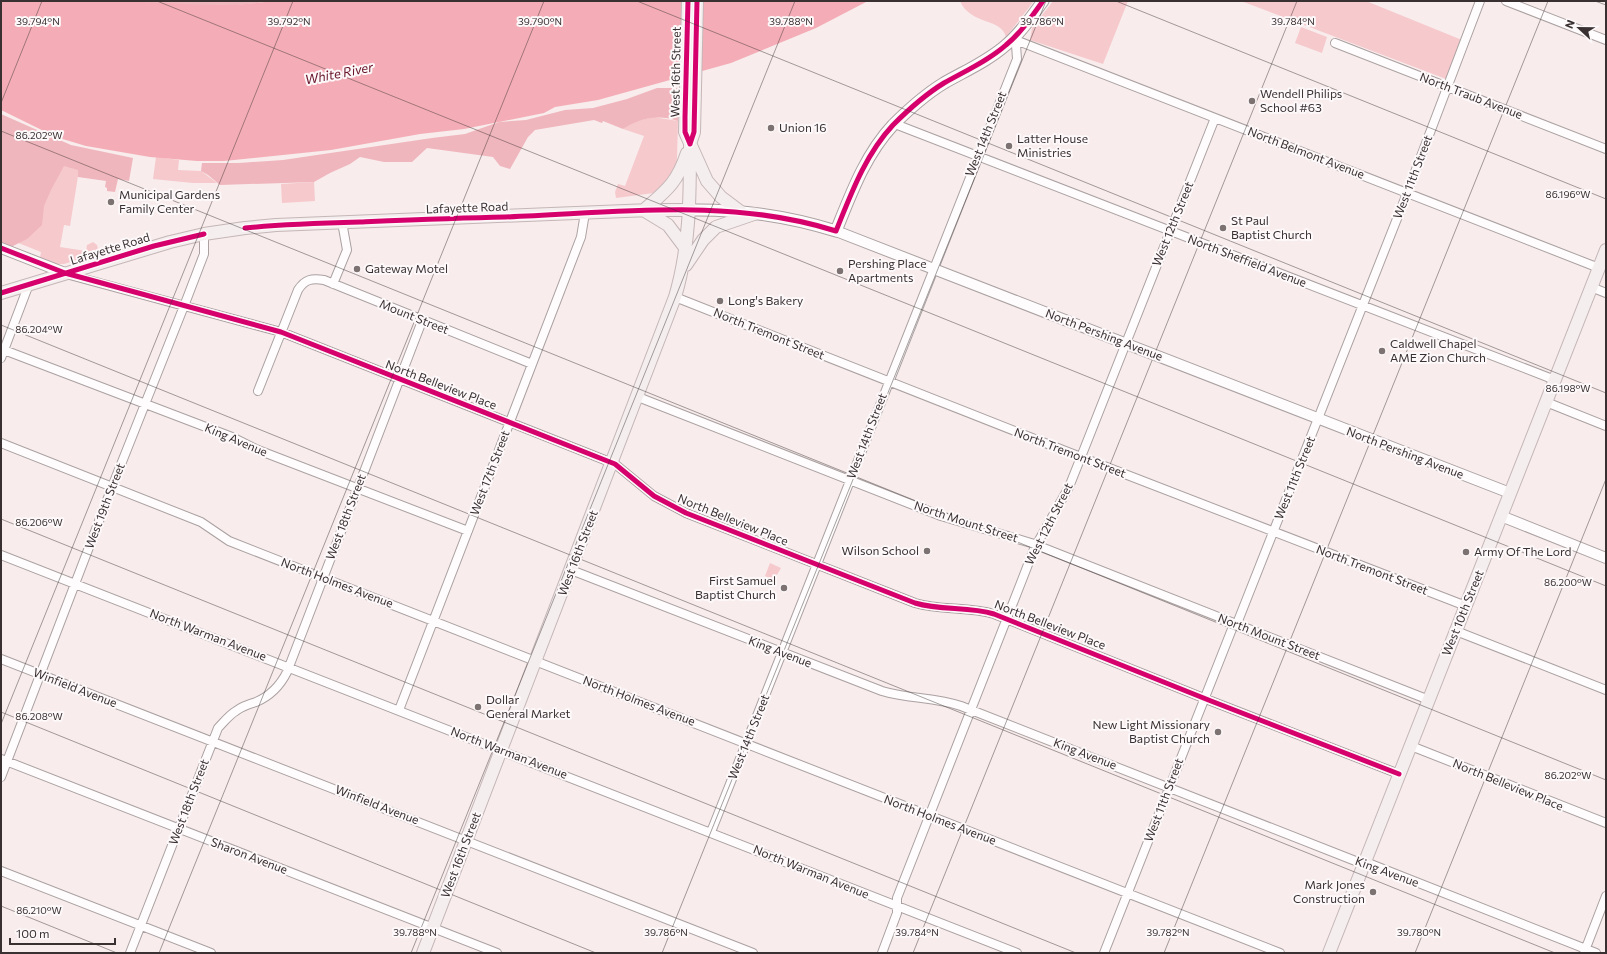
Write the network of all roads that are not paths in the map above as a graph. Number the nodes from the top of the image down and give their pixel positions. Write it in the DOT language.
graph roads {
  1 [pos="688,1"];
  2 [pos="697,1"];
  3 [pos="1043,1"];
  4 [pos="1480,1"];
  5 [pos="1506,1"];
  6 [pos="1013,39"];
  7 [pos="1606,40"];
  8 [pos="1335,43"];
  9 [pos="1447,87"];
  10 [pos="689,117"];
  11 [pos="1215,118"];
  12 [pos="894,124"];
  13 [pos="690,144"];
  14 [pos="1606,149"];
  15 [pos="978,156"];
  16 [pos="1407,193"];
  17 [pos="644,210"];
  18 [pos="689,210"];
  19 [pos="741,212"];
  20 [pos="585,213"];
  21 [pos="754,214"];
  22 [pos="342,222"];
  23 [pos="1170,231"];
  24 [pos="836,232"];
  25 [pos="204,234"];
  26 [pos="1,248"];
  27 [pos="686,249"];
  28 [pos="1606,250"];
  29 [pos="1599,268"];
  30 [pos="683,269"];
  31 [pos="933,269"];
  32 [pos="65,273"];
  33 [pos="29,284"];
  34 [pos="333,284"];
  35 [pos="1591,287"];
  36 [pos="1,293"];
  37 [pos="1606,293"];
  38 [pos="675,298"];
  39 [pos="185,306"];
  40 [pos="1362,306"];
  41 [pos="422,321"];
  42 [pos="281,332"];
  43 [pos="1126,344"];
  44 [pos="2,354"];
  45 [pos="532,364"];
  46 [pos="400,379"];
  47 [pos="1555,380"];
  48 [pos="888,382"];
  49 [pos="258,391"];
  50 [pos="638,396"];
  51 [pos="1546,402"];
  52 [pos="145,404"];
  53 [pos="1318,419"];
  54 [pos="509,422"];
  55 [pos="1606,426"];
  56 [pos="1,443"];
  57 [pos="1081,457"];
  58 [pos="612,463"];
  59 [pos="850,480"];
  60 [pos="113,487"];
  61 [pos="357,488"];
  62 [pos="1510,494"];
  63 [pos="1501,516"];
  64 [pos="468,532"];
  65 [pos="1274,532"];
  66 [pos="1036,546"];
  67 [pos="1,555"];
  68 [pos="1606,558"];
  69 [pos="817,564"];
  70 [pos="571,570"];
  71 [pos="323,578"];
  72 [pos="76,584"];
  73 [pos="1466,606"];
  74 [pos="1007,618"];
  75 [pos="433,621"];
  76 [pos="1236,624"];
  77 [pos="1456,630"];
  78 [pos="782,652"];
  79 [pos="1,659"];
  80 [pos="536,661"];
  81 [pos="288,667"];
  82 [pos="41,674"];
  83 [pos="1606,690"];
  84 [pos="1205,698"];
  85 [pos="1429,700"];
  86 [pos="399,710"];
  87 [pos="971,710"];
  88 [pos="212,741"];
  89 [pos="746,744"];
  90 [pos="1411,746"];
  91 [pos="501,750"];
  92 [pos="4,760"];
  93 [pos="1399,774"];
  94 [pos="1,777"];
  95 [pos="1169,787"];
  96 [pos="929,816"];
  97 [pos="1606,823"];
  98 [pos="178,829"];
  99 [pos="711,832"];
  100 [pos="466,840"];
  101 [pos="1365,862"];
  102 [pos="1,871"];
  103 [pos="1127,893"];
  104 [pos="1606,896"];
  105 [pos="897,906"];
  106 [pos="141,926"];
  107 [pos="432,928"];
  108 [pos="1585,951"];
  109 [pos="130,953"];
  110 [pos="211,953"];
  111 [pos="423,953"];
  112 [pos="497,953"];
  113 [pos="753,953"];
  114 [pos="882,953"];
  115 [pos="1017,953"];
  116 [pos="1104,953"];
  117 [pos="1280,953"];
  118 [pos="1329,953"];
  119 [pos="1596,953"];
  1 -- 10 [label="main road, West 16th Street"];
  2 -- 10 [label="main road, West 16th Street"];
  3 -- 6 [label="main road"];
  4 -- 9 [label="street, West 11th Street"];
  5 -- 7 [label="street"];
  6 -- 11 [label="street, North Belmont Avenue"];
  6 -- 12 [label="main road"];
  6 -- 15 [label="street, West 14th Street"];
  8 -- 9 [label="street, North Traub Avenue"];
  9 -- 14 [label="street, North Traub Avenue"];
  9 -- 16 [label="street, West 11th Street"];
  10 -- 13 [label="main road, West 16th Street"];
  11 -- 16 [label="street, North Belmont Avenue"];
  11 -- 23 [label="street, West 12th Street"];
  12 -- 15 [label="street, North Sheffield Avenue"];
  12 -- 24 [label="main road"];
  13 -- 17 [label="main road"];
  13 -- 18 [label="main road, West 16th Street"];
  13 -- 19 [label="main road"];
  15 -- 23 [label="street, North Sheffield Avenue"];
  15 -- 31 [label="street, West 14th Street"];
  16 -- 29 [label="street, North Belmont Avenue"];
  16 -- 40 [label="street, West 11th Street"];
  17 -- 18 [label="main road, Lafayette Road"];
  17 -- 20 [label="main road, Lafayette Road"];
  17 -- 27 [label="main road"];
  18 -- 19 [label="main road, North Pershing Avenue"];
  18 -- 27 [label="main road, West 16th Street"];
  19 -- 21 [label="main road, North Pershing Avenue"];
  20 -- 22 [label="main road, Lafayette Road"];
  20 -- 45 [label="street, West 17th Street"];
  21 -- 24 [label="main road, North Pershing Avenue"];
  21 -- 30 [label="main road"];
  22 -- 25 [label="main road, Lafayette Road"];
  22 -- 34 [label="street"];
  23 -- 40 [label="street, North Sheffield Avenue"];
  23 -- 43 [label="street, West 12th Street"];
  24 -- 31 [label="street, North Pershing Avenue"];
  25 -- 32 [label="main road, Lafayette Road"];
  25 -- 39 [label="street, West 19th Street"];
  26 -- 32 [label="street"];
  27 -- 30 [label="main road, West 16th Street"];
  28 -- 29 [label="main road, West 10th Street"];
  29 -- 35 [label="main road, West 10th Street"];
  30 -- 38 [label="main road, West 16th Street"];
  31 -- 43 [label="street, North Pershing Avenue"];
  31 -- 48 [label="street, West 14th Street"];
  32 -- 33 [label="main road, Lafayette Road"];
  32 -- 39 [label="street, North Belleview Place"];
  33 -- 36 [label="main road, Lafayette Road"];
  33 -- 44 [label="street"];
  34 -- 41 [label="street, Mount Street"];
  34 -- 42 [label="street, Mount Street"];
  35 -- 37 [label="street"];
  35 -- 47 [label="main road, West 10th Street"];
  38 -- 48 [label="street, North Tremont Street"];
  38 -- 50 [label="main road, West 16th Street"];
  39 -- 42 [label="street, North Belleview Place"];
  39 -- 52 [label="street, West 19th Street"];
  40 -- 47 [label="street, North Sheffield Avenue"];
  40 -- 53 [label="street, West 11th Street"];
  41 -- 45 [label="street, Mount Street"];
  41 -- 46 [label="street, West 18th Street"];
  42 -- 46 [label="street, North Belleview Place"];
  42 -- 49 [label="street"];
  43 -- 53 [label="street, North Pershing Avenue"];
  43 -- 57 [label="street, West 12th Street"];
  44 -- 52 [label="street, King Avenue"];
  45 -- 54 [label="street, West 17th Street"];
  46 -- 54 [label="street, North Belleview Place"];
  46 -- 61 [label="street, West 18th Street"];
  47 -- 51 [label="main road, West 10th Street"];
  48 -- 57 [label="street, North Tremont Street"];
  48 -- 59 [label="street, West 14th Street"];
  50 -- 58 [label="main road, West 16th Street"];
  50 -- 59 [label="street, North Mount Street"];
  51 -- 55 [label="street"];
  51 -- 62 [label="main road, West 10th Street"];
  52 -- 60 [label="street, West 19th Street"];
  52 -- 61 [label="street, King Avenue"];
  53 -- 62 [label="street, North Pershing Avenue"];
  53 -- 65 [label="street, West 11th Street"];
  54 -- 58 [label="street, North Belleview Place"];
  54 -- 64 [label="street, West 17th Street"];
  56 -- 60 [label="street, North Holmes Avenue"];
  57 -- 65 [label="street, North Tremont Street"];
  57 -- 66 [label="street, West 12th Street"];
  58 -- 69 [label="street, North Belleview Place"];
  58 -- 70 [label="main road, West 16th Street"];
  59 -- 66 [label="street, North Mount Street"];
  59 -- 69 [label="street, West 14th Street"];
  60 -- 71 [label="street, North Holmes Avenue"];
  60 -- 72 [label="street, West 19th Street"];
  61 -- 64 [label="street, King Avenue"];
  61 -- 71 [label="street, West 18th Street"];
  62 -- 63 [label="main road, West 10th Street"];
  63 -- 68 [label="street"];
  63 -- 73 [label="main road, West 10th Street"];
  64 -- 75 [label="street, West 17th Street"];
  65 -- 73 [label="street, North Tremont Street"];
  65 -- 76 [label="street, West 11th Street"];
  66 -- 74 [label="street, West 12th Street"];
  66 -- 76 [label="street, North Mount Street"];
  67 -- 72 [label="street, North Warman Avenue"];
  69 -- 74 [label="street, North Belleview Place"];
  69 -- 78 [label="street, West 14th Street"];
  70 -- 78 [label="street, King Avenue"];
  70 -- 80 [label="main road, West 16th Street"];
  71 -- 75 [label="street, North Holmes Avenue"];
  71 -- 81 [label="street, West 18th Street"];
  72 -- 81 [label="street, North Warman Avenue"];
  72 -- 82 [label="street, West 19th Street"];
  73 -- 77 [label="main road, West 10th Street"];
  74 -- 84 [label="street, North Belleview Place"];
  74 -- 87 [label="street, West 12th Street"];
  75 -- 80 [label="street, North Holmes Avenue"];
  75 -- 86 [label="street, West 17th Street"];
  76 -- 84 [label="street, West 11th Street"];
  76 -- 85 [label="street, North Mount Street"];
  77 -- 83 [label="street"];
  77 -- 85 [label="main road, West 10th Street"];
  78 -- 87 [label="street, King Avenue"];
  78 -- 89 [label="street, West 14th Street"];
  79 -- 82 [label="street, Winfield Avenue"];
  80 -- 89 [label="street, North Holmes Avenue"];
  80 -- 91 [label="main road, West 16th Street"];
  81 -- 86 [label="street, North Warman Avenue"];
  81 -- 88 [label="street, West 18th Street"];
  82 -- 88 [label="street, Winfield Avenue"];
  82 -- 92 [label="street, West 19th Street"];
  84 -- 93 [label="street, North Belleview Place"];
  84 -- 95 [label="street, West 11th Street"];
  85 -- 90 [label="main road, West 10th Street"];
  86 -- 91 [label="street, North Warman Avenue"];
  87 -- 95 [label="street, King Avenue"];
  87 -- 96 [label="street, West 12th Street"];
  88 -- 98 [label="street, West 18th Street"];
  88 -- 100 [label="street, Winfield Avenue"];
  89 -- 96 [label="street, North Holmes Avenue"];
  89 -- 99 [label="street, West 14th Street"];
  90 -- 93 [label="main road, West 10th Street"];
  90 -- 97 [label="street, North Belleview Place"];
  91 -- 99 [label="street, North Warman Avenue"];
  91 -- 100 [label="main road, West 16th Street"];
  92 -- 94 [label="street, West 19th Street"];
  92 -- 98 [label="street, Sharon Avenue"];
  93 -- 101 [label="main road, West 10th Street"];
  95 -- 101 [label="street, King Avenue"];
  95 -- 103 [label="street, West 11th Street"];
  96 -- 103 [label="street, North Holmes Avenue"];
  96 -- 105 [label="street, West 12th Street"];
  98 -- 106 [label="street, West 18th Street"];
  98 -- 107 [label="street, Sharon Avenue"];
  99 -- 105 [label="street, North Warman Avenue"];
  100 -- 107 [label="main road, West 16th Street"];
  100 -- 113 [label="street, Winfield Avenue"];
  101 -- 108 [label="street, King Avenue"];
  101 -- 118 [label="main road, West 10th Street"];
  102 -- 106 [label="street"];
  103 -- 116 [label="street, West 11th Street"];
  103 -- 117 [label="street, North Holmes Avenue"];
  104 -- 108 [label="street"];
  105 -- 114 [label="street, West 12th Street"];
  105 -- 115 [label="street, North Warman Avenue"];
  106 -- 109 [label="street, West 18th Street"];
  106 -- 110 [label="street"];
  107 -- 111 [label="main road, West 16th Street"];
  107 -- 112 [label="street, Sharon Avenue"];
  108 -- 119 [label="street, King Avenue"];
}
